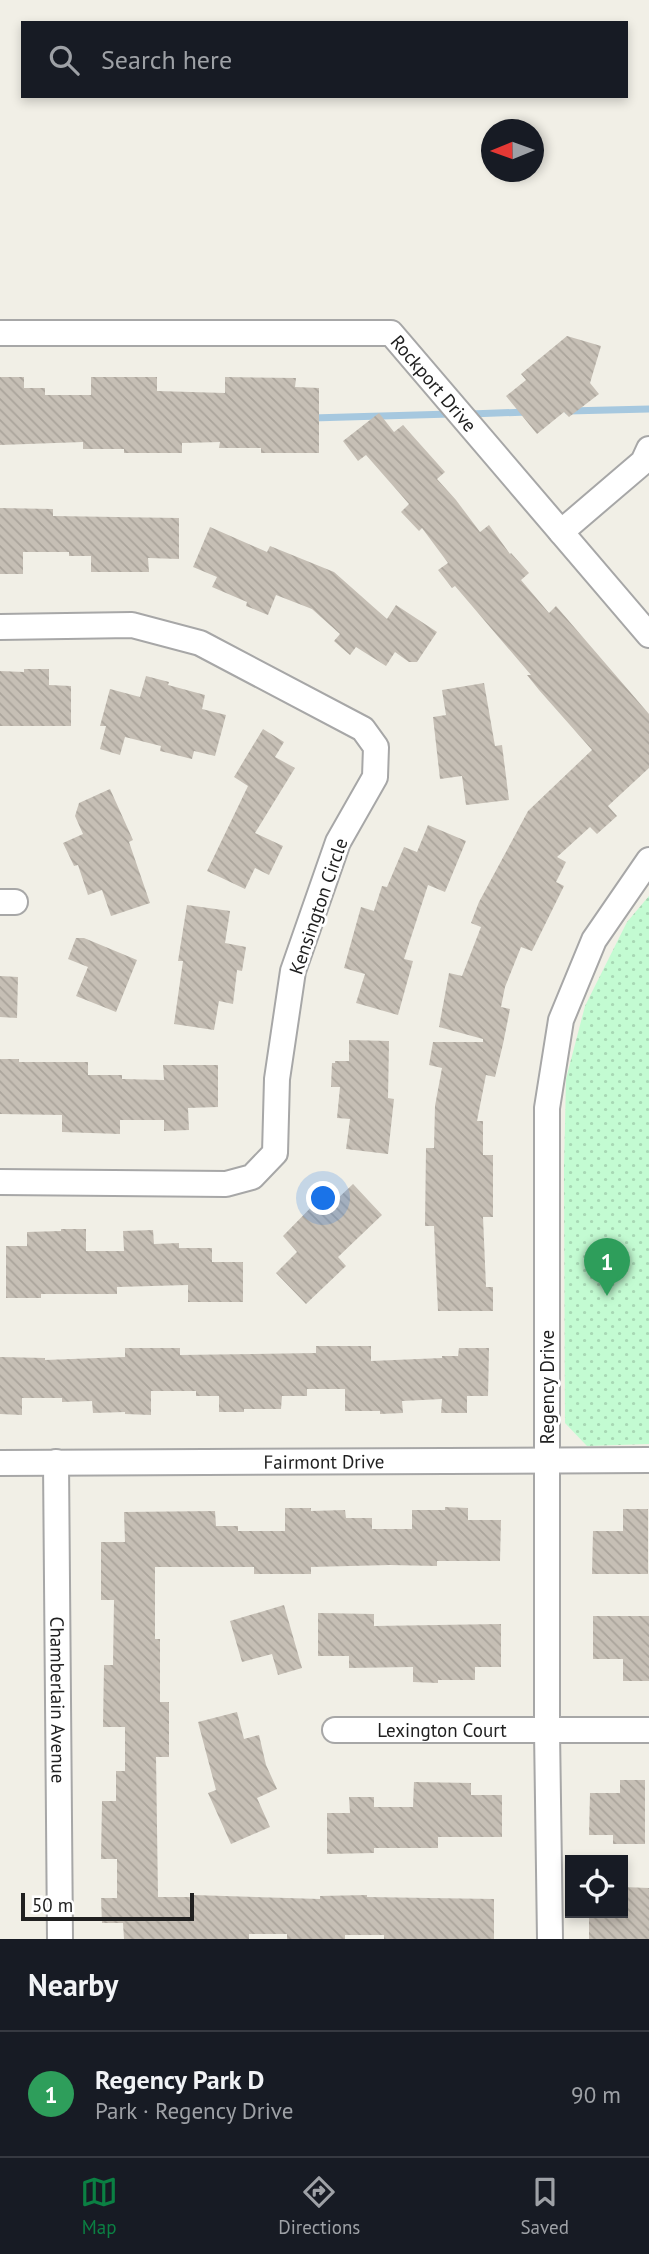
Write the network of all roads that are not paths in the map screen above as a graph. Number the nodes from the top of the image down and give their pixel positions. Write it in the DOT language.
graph roads {
  1 [pos="0,333"];
  2 [pos="649,449"];
  3 [pos="561,532"];
  4 [pos="0,627"];
  5 [pos="649,635"];
  6 [pos="649,860"];
  7 [pos="0,1182"];
  8 [pos="649,1460"];
  9 [pos="547,1461"];
  10 [pos="56,1462"];
  11 [pos="0,1463"];
  12 [pos="335,1730"];
  13 [pos="649,1730"];
  14 [pos="547,1731"];
  15 [pos="60,1939"];
  16 [pos="550,1939"];
  1 -- 3 [label="street, Rockport Drive"];
  2 -- 3 [label="street"];
  3 -- 5 [label="street, Rockport Drive"];
  4 -- 7 [label="street, Kensington Circle"];
  6 -- 9 [label="street, Regency Drive"];
  8 -- 9 [label="street, Fairmont Drive"];
  9 -- 10 [label="street, Fairmont Drive"];
  9 -- 14 [label="street, Regency Drive"];
  10 -- 11 [label="street, Fairmont Drive"];
  10 -- 15 [label="street, Chamberlain Avenue"];
  12 -- 14 [label="street, Lexington Court"];
  13 -- 14 [label="street, Lexington Court"];
  14 -- 16 [label="street, Regency Drive"];
}
